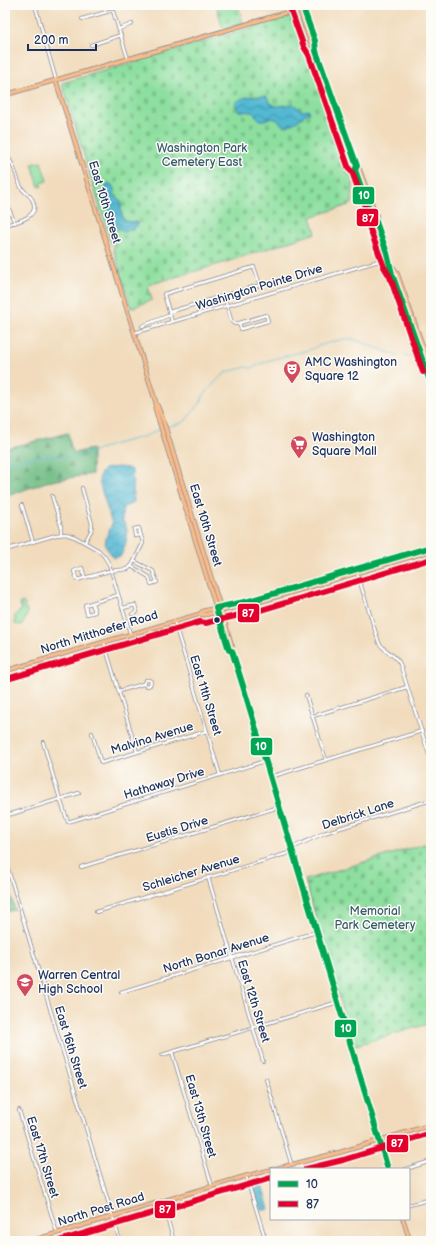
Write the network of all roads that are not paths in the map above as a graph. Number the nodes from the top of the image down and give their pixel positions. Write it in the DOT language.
graph roads {
  1 [pos="35,5"];
  2 [pos="312,5"];
  3 [pos="300,7"];
  4 [pos="82,19"];
  5 [pos="132,24"];
  6 [pos="119,28"];
  7 [pos="121,35"];
  8 [pos="91,44"];
  9 [pos="128,59"];
  10 [pos="56,80"];
  11 [pos="5,95"];
  12 [pos="5,154"];
  13 [pos="5,200"];
  14 [pos="15,223"];
  15 [pos="5,225"];
  16 [pos="389,258"];
  17 [pos="391,264"];
  18 [pos="224,296"];
  19 [pos="227,306"];
  20 [pos="170,314"];
  21 [pos="172,322"];
  22 [pos="239,323"];
  23 [pos="142,326"];
  24 [pos="134,333"];
  25 [pos="431,369"];
  26 [pos="431,384"];
  27 [pos="82,488"];
  28 [pos="52,496"];
  29 [pos="22,505"];
  30 [pos="61,534"];
  31 [pos="141,535"];
  32 [pos="33,542"];
  33 [pos="85,542"];
  34 [pos="431,547"];
  35 [pos="5,550"];
  36 [pos="431,551"];
  37 [pos="134,561"];
  38 [pos="131,566"];
  39 [pos="111,571"];
  40 [pos="357,572"];
  41 [pos="85,578"];
  42 [pos="118,595"];
  43 [pos="259,598"];
  44 [pos="92,603"];
  45 [pos="248,605"];
  46 [pos="123,608"];
  47 [pos="219,610"];
  48 [pos="132,614"];
  49 [pos="174,621"];
  50 [pos="130,633"];
  51 [pos="104,641"];
  52 [pos="5,671"];
  53 [pos="143,684"];
  54 [pos="407,687"];
  55 [pos="119,692"];
  56 [pos="306,695"];
  57 [pos="313,716"];
  58 [pos="207,731"];
  59 [pos="422,731"];
  60 [pos="92,734"];
  61 [pos="43,742"];
  62 [pos="137,752"];
  63 [pos="326,760"];
  64 [pos="265,761"];
  65 [pos="431,761"];
  66 [pos="220,775"];
  67 [pos="270,778"];
  68 [pos="79,794"];
  69 [pos="60,799"];
  70 [pos="431,800"];
  71 [pos="279,807"];
  72 [pos="5,816"];
  73 [pos="292,850"];
  74 [pos="5,858"];
  75 [pos="81,867"];
  76 [pos="208,878"];
  77 [pos="96,912"];
  78 [pos="316,932"];
  79 [pos="232,958"];
  80 [pos="121,992"];
  81 [pos="338,1002"];
  82 [pos="253,1027"];
  83 [pos="172,1052"];
  84 [pos="162,1055"];
  85 [pos="263,1060"];
  86 [pos="266,1079"];
  87 [pos="19,1110"];
  88 [pos="431,1125"];
  89 [pos="379,1141"];
  90 [pos="431,1161"];
  91 [pos="291,1163"];
  92 [pos="274,1168"];
  93 [pos="388,1168"];
  94 [pos="409,1168"];
  95 [pos="270,1169"];
  96 [pos="246,1176"];
  97 [pos="212,1186"];
  98 [pos="431,1199"];
  99 [pos="162,1201"];
  100 [pos="410,1205"];
  101 [pos="113,1216"];
  102 [pos="403,1220"];
  103 [pos="57,1233"];
  104 [pos="31,1241"];
  105 [pos="120,1241"];
  106 [pos="174,1241"];
  107 [pos="266,1241"];
  108 [pos="410,1241"];
  1 -- 10 [label="street, East 10th Street"];
  2 -- 3 [label="main road"];
  3 -- 9 [label="main road"];
  3 -- 16 [label="main road"];
  4 -- 6 [label="street"];
  5 -- 6 [label="street"];
  6 -- 7 [label="street"];
  7 -- 8 [label="street"];
  7 -- 9 [label="street"];
  9 -- 10 [label="main road"];
  10 -- 11 [label="main road"];
  10 -- 24 [label="main road, East 10th Street"];
  12 -- 14 [label="street"];
  13 -- 14 [label="street"];
  14 -- 15 [label="street"];
  16 -- 17 [label="main road"];
  16 -- 19 [label="street, Washington Pointe Drive"];
  17 -- 25 [label="main road"];
  17 -- 26 [label="main road"];
  18 -- 19 [label="street"];
  18 -- 20 [label="street"];
  18 -- 20 [label="street"];
  19 -- 21 [label="street, Washington Pointe Drive"];
  19 -- 22 [label="street"];
  20 -- 21 [label="street"];
  20 -- 23 [label="street"];
  21 -- 24 [label="street, Washington Pointe Drive"];
  22 -- 22 [label="street"];
  24 -- 47 [label="main road, East 10th Street"];
  27 -- 33 [label="street"];
  28 -- 30 [label="street"];
  29 -- 32 [label="street"];
  30 -- 32 [label="street"];
  30 -- 33 [label="street"];
  31 -- 37 [label="street"];
  32 -- 35 [label="street"];
  33 -- 39 [label="street"];
  34 -- 43 [label="main road, North Mitthoefer Road"];
  36 -- 40 [label="main road, North Mitthoefer Road"];
  37 -- 38 [label="street"];
  37 -- 38 [label="street"];
  38 -- 39 [label="street"];
  39 -- 41 [label="street"];
  39 -- 42 [label="street"];
  40 -- 45 [label="main road, North Mitthoefer Road"];
  40 -- 54 [label="street"];
  41 -- 41 [label="street"];
  42 -- 44 [label="street"];
  42 -- 46 [label="street"];
  43 -- 45 [label="main road"];
  43 -- 47 [label="main road, North Mitthoefer Road"];
  44 -- 44 [label="street"];
  45 -- 47 [label="main road, North Mitthoefer Road"];
  46 -- 48 [label="street"];
  46 -- 50 [label="street"];
  47 -- 49 [label="main road, North Mitthoefer Road"];
  47 -- 64 [label="main road, East 10th Street"];
  49 -- 50 [label="main road, North Mitthoefer Road"];
  49 -- 58 [label="street, East 11th Street"];
  50 -- 51 [label="main road, North Mitthoefer Road"];
  51 -- 52 [label="main road, North Mitthoefer Road"];
  51 -- 55 [label="street"];
  53 -- 55 [label="street"];
  54 -- 57 [label="street"];
  54 -- 59 [label="street"];
  55 -- 62 [label="street"];
  56 -- 57 [label="street"];
  57 -- 63 [label="street"];
  58 -- 62 [label="street, Malvina Avenue"];
  58 -- 66 [label="street, East 11th Street"];
  59 -- 63 [label="street"];
  59 -- 65 [label="street"];
  60 -- 62 [label="street, Malvina Avenue"];
  61 -- 69 [label="street"];
  63 -- 67 [label="street"];
  64 -- 66 [label="street, Hathaway Drive"];
  64 -- 67 [label="main road, East 10th Street"];
  66 -- 69 [label="street, Hathaway Drive"];
  67 -- 71 [label="main road, East 10th Street"];
  68 -- 69 [label="street"];
  69 -- 72 [label="street"];
  70 -- 73 [label="street, Delbrick Lane"];
  71 -- 73 [label="main road, East 10th Street"];
  71 -- 75 [label="street, Eustis Drive"];
  73 -- 76 [label="street, Schleicher Avenue"];
  73 -- 78 [label="main road, East 10th Street"];
  74 -- 101 [label="street, East 16th Street"];
  76 -- 77 [label="street, Schleicher Avenue"];
  76 -- 79 [label="street, East 12th Street"];
  78 -- 79 [label="street, North Bonar Avenue"];
  78 -- 81 [label="main road, East 10th Street"];
  79 -- 80 [label="street, North Bonar Avenue"];
  79 -- 82 [label="street, East 12th Street"];
  81 -- 82 [label="street"];
  81 -- 89 [label="main road, East 10th Street"];
  82 -- 83 [label="street"];
  82 -- 85 [label="street, East 12th Street"];
  83 -- 84 [label="street"];
  83 -- 97 [label="street, East 13th Street"];
  86 -- 91 [label="street"];
  87 -- 103 [label="street, East 17th Street"];
  88 -- 89 [label="main road, North Post Road"];
  89 -- 91 [label="main road, North Post Road"];
  89 -- 93 [label="main road, East 10th Street"];
  90 -- 94 [label="street"];
  91 -- 92 [label="main road, North Post Road"];
  95 -- 96 [label="main road, North Post Road"];
  96 -- 97 [label="main road, North Post Road"];
  96 -- 107 [label="street"];
  97 -- 99 [label="main road, North Post Road"];
  98 -- 100 [label="street"];
  99 -- 101 [label="main road, North Post Road"];
  99 -- 106 [label="street"];
  101 -- 103 [label="main road, North Post Road"];
  101 -- 105 [label="street, East 16th Street"];
  102 -- 108 [label="main road"];
  103 -- 104 [label="main road, North Post Road"];
}
